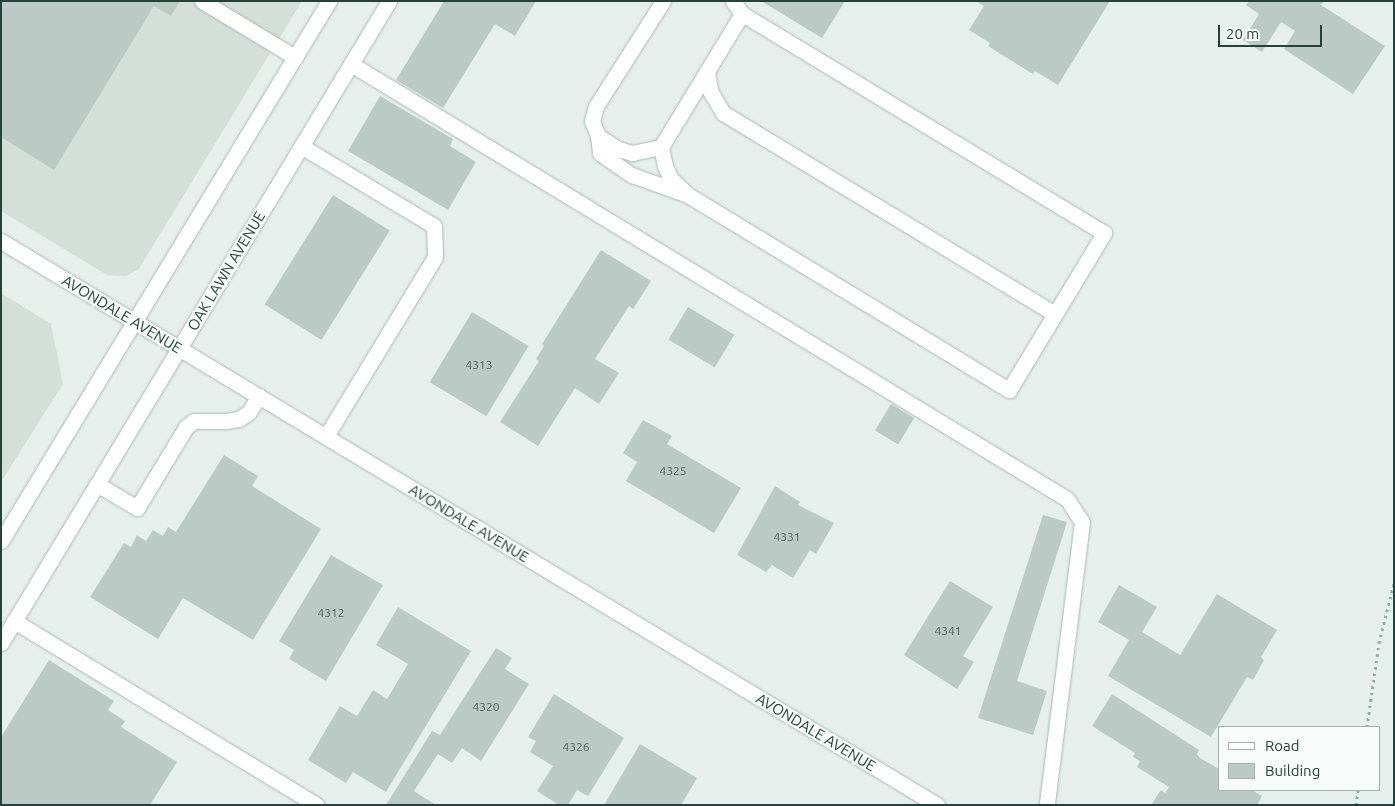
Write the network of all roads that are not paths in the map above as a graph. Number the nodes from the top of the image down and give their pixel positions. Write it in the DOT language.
graph roads {
  1 [pos="202,1"];
  2 [pos="329,1"];
  3 [pos="389,1"];
  4 [pos="663,1"];
  5 [pos="733,1"];
  6 [pos="742,14"];
  7 [pos="295,57"];
  8 [pos="351,64"];
  9 [pos="707,70"];
  10 [pos="598,136"];
  11 [pos="302,146"];
  12 [pos="661,146"];
  13 [pos="688,195"];
  14 [pos="1,241"];
  15 [pos="1055,314"];
  16 [pos="134,321"];
  17 [pos="179,348"];
  18 [pos="259,396"];
  19 [pos="326,436"];
  20 [pos="97,484"];
  21 [pos="1,541"];
  22 [pos="14,621"];
  23 [pos="1,643"];
  24 [pos="317,805"];
  25 [pos="937,805"];
  26 [pos="1048,805"];
  1 -- 7 [label="main road"];
  2 -- 7 [label="main road"];
  3 -- 8 [label="main road, OAK LAWN AVENUE"];
  4 -- 10 [label="main road"];
  5 -- 6 [label="main road"];
  6 -- 9 [label="main road"];
  6 -- 15 [label="main road"];
  7 -- 16 [label="main road"];
  8 -- 11 [label="main road, OAK LAWN AVENUE"];
  8 -- 26 [label="main road"];
  9 -- 12 [label="main road"];
  9 -- 15 [label="main road"];
  10 -- 12 [label="main road"];
  10 -- 13 [label="main road"];
  11 -- 17 [label="main road, OAK LAWN AVENUE"];
  11 -- 19 [label="main road"];
  12 -- 13 [label="main road"];
  13 -- 15 [label="main road"];
  14 -- 16 [label="main road, AVONDALE AVENUE"];
  16 -- 17 [label="main road, AVONDALE AVENUE"];
  16 -- 21 [label="main road"];
  17 -- 18 [label="main road, AVONDALE AVENUE"];
  17 -- 20 [label="main road, OAK LAWN AVENUE"];
  18 -- 19 [label="main road, AVONDALE AVENUE"];
  18 -- 20 [label="main road"];
  19 -- 25 [label="main road, AVONDALE AVENUE"];
  20 -- 22 [label="main road, OAK LAWN AVENUE"];
  22 -- 23 [label="main road, OAK LAWN AVENUE"];
  22 -- 24 [label="main road"];
}
